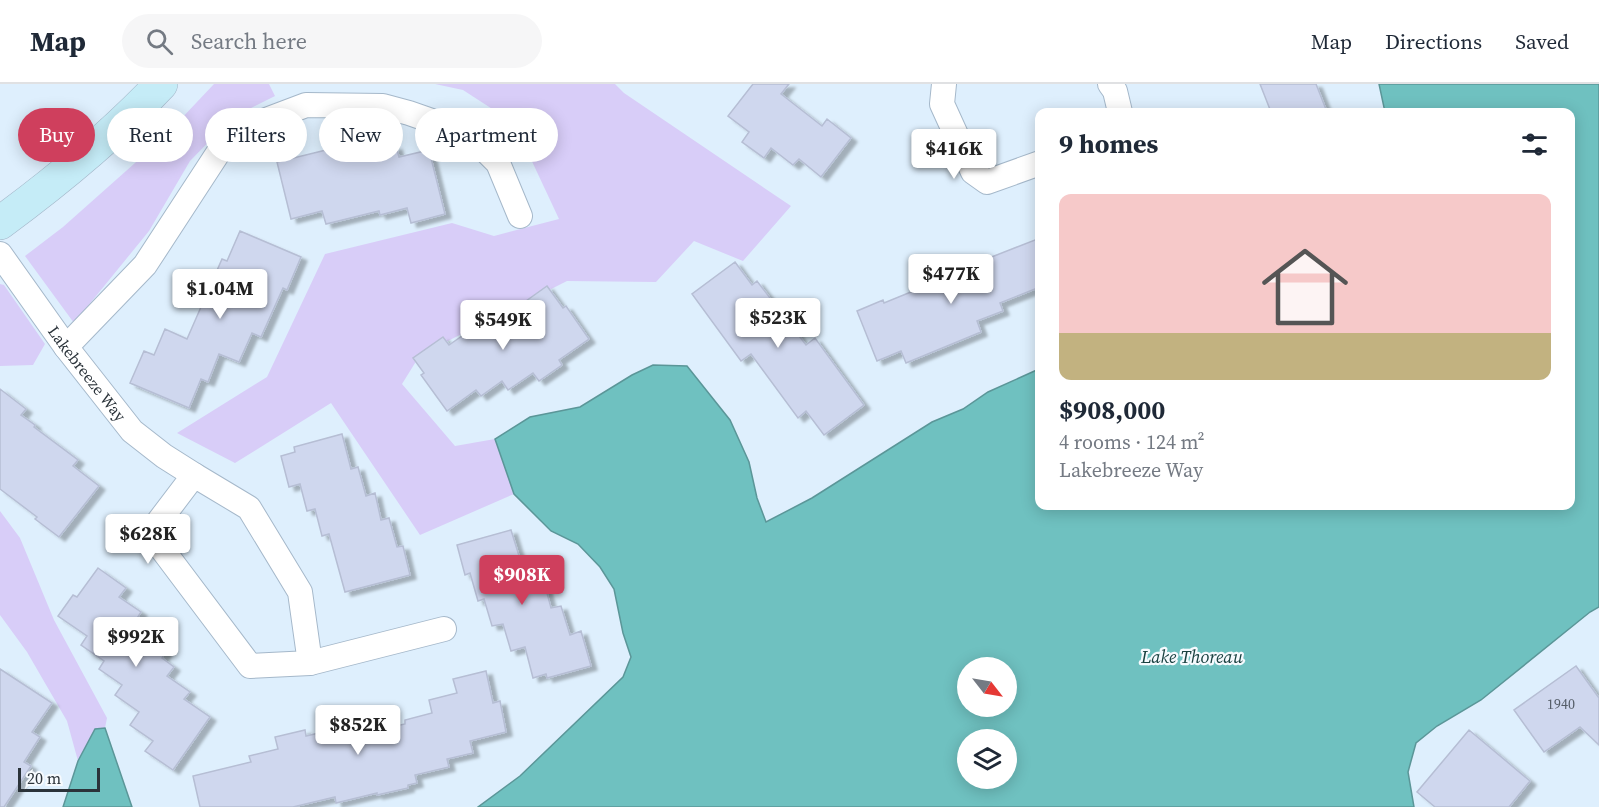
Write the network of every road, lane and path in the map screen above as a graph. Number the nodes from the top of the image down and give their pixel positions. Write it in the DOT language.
graph roads {
  1 [pos="161,84"];
  2 [pos="944,84"];
  3 [pos="1110,84"];
  4 [pos="1119,108"];
  5 [pos="1035,165"];
  6 [pos="520,216"];
  7 [pos="0,223"];
  8 [pos="0,254"];
  9 [pos="66,347"];
  10 [pos="194,475"];
  11 [pos="444,629"];
  12 [pos="310,663"];
  1 -- 7 [label="street"];
  2 -- 5 [label="street"];
  3 -- 4 [label="street"];
  6 -- 9 [label="street"];
  8 -- 9 [label="street, Lakebreeze Way"];
  9 -- 10 [label="street, Lakebreeze Way"];
  10 -- 12 [label="street, Lakebreeze Way"];
  10 -- 12 [label="street"];
  11 -- 12 [label="street"];
}
